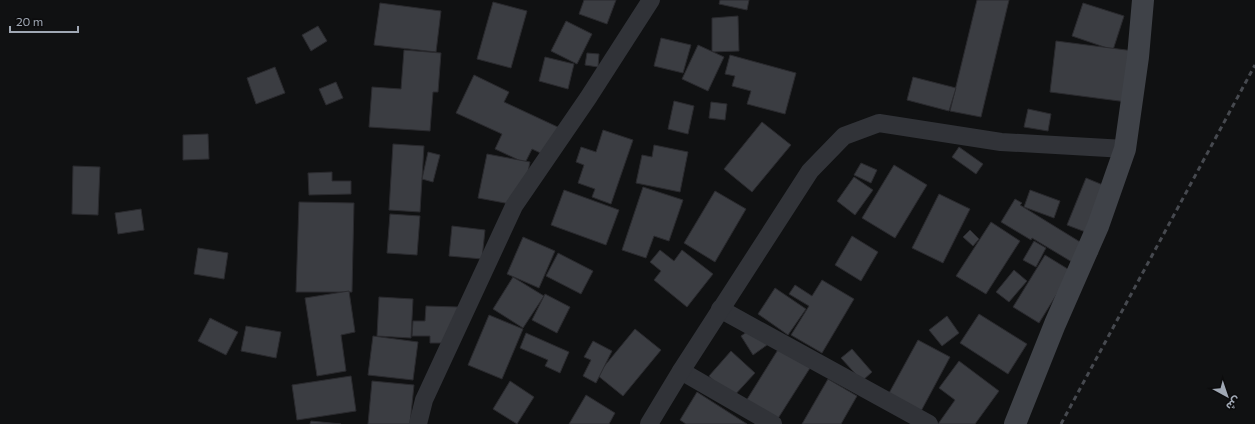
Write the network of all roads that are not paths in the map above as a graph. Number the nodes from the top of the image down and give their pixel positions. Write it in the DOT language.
graph roads {
  1 [pos="650,0"];
  2 [pos="1143,0"];
  3 [pos="1125,149"];
  4 [pos="720,309"];
  5 [pos="681,371"];
  6 [pos="418,424"];
  7 [pos="649,424"];
  8 [pos="773,424"];
  9 [pos="929,424"];
  10 [pos="1015,424"];
  1 -- 6 [label="street"];
  2 -- 3 [label="main road"];
  3 -- 4 [label="street"];
  3 -- 10 [label="main road"];
  4 -- 5 [label="street"];
  4 -- 9 [label="street"];
  5 -- 7 [label="street"];
  5 -- 8 [label="street"];
}
